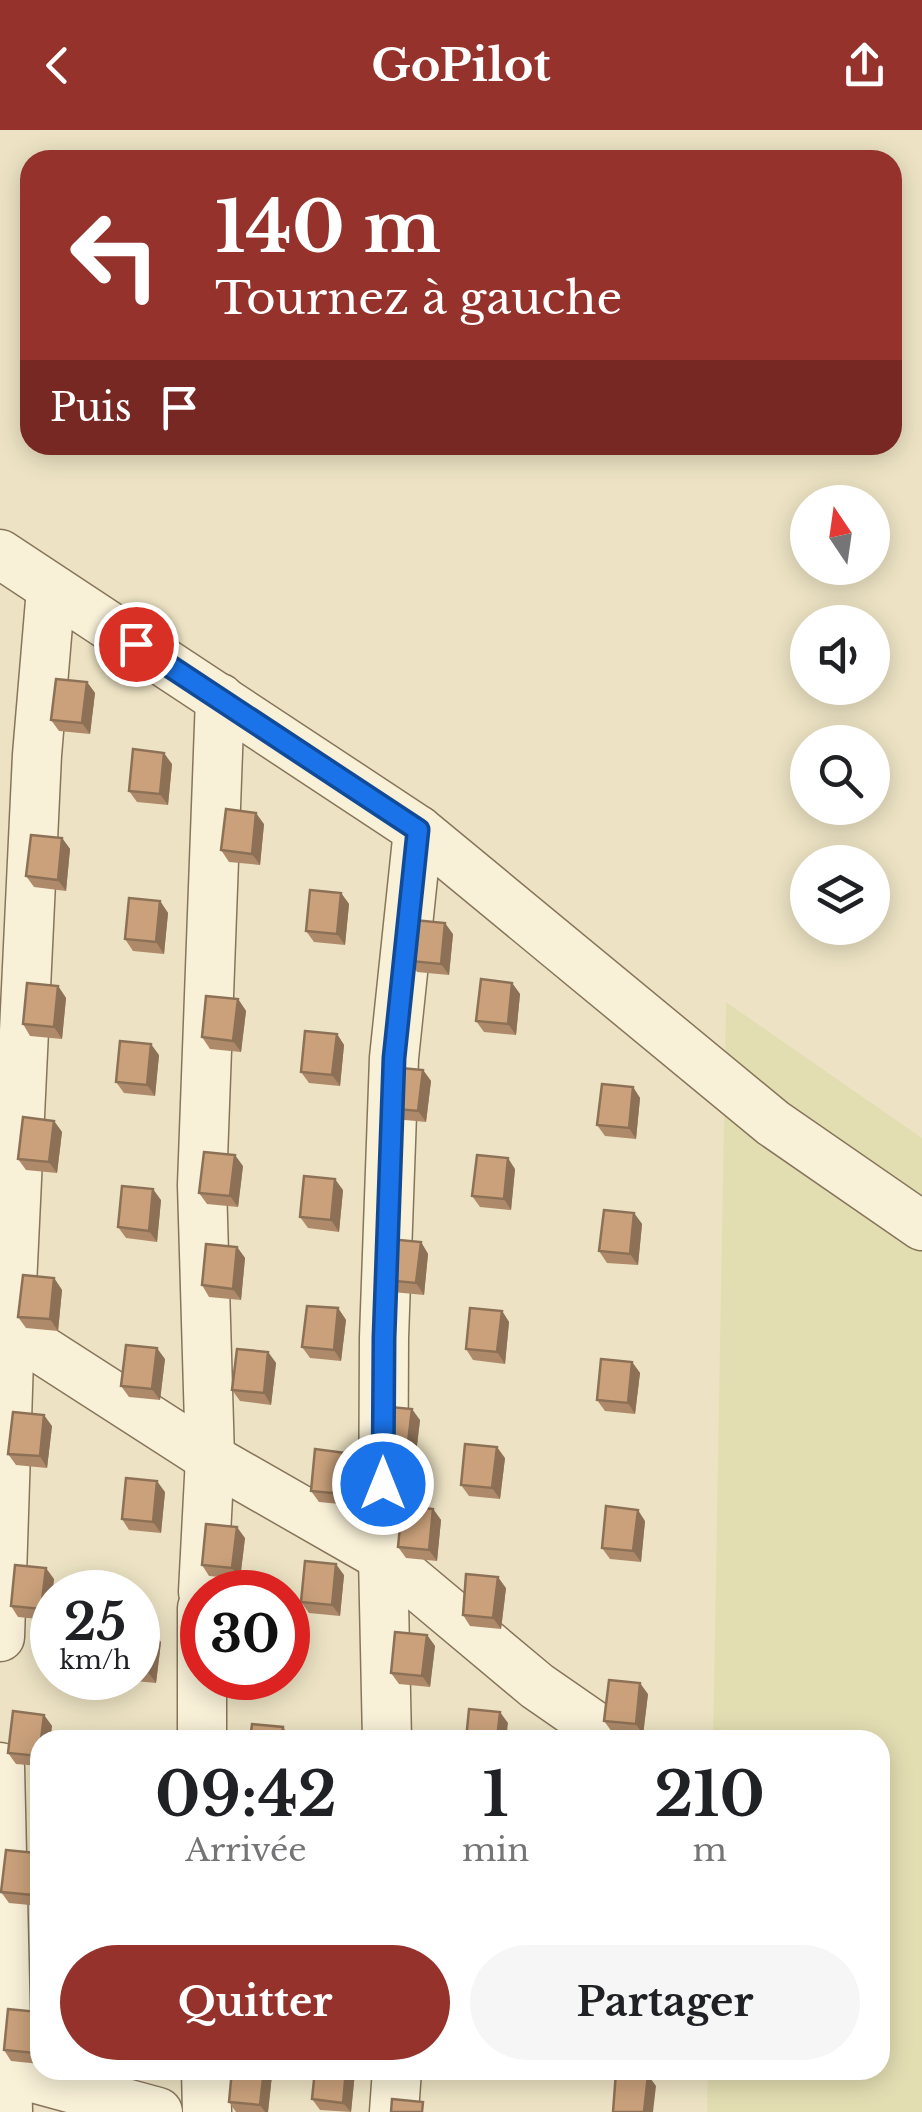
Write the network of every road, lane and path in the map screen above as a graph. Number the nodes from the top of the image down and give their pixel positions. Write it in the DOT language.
graph roads {
  1 [pos="0,554"];
  2 [pos="51,589"];
  3 [pos="220,698"];
  4 [pos="418,830"];
  5 [pos="922,1226"];
  6 [pos="5,1325"];
  7 [pos="210,1458"];
  8 [pos="383,1557"];
  9 [pos="204,1570"];
  10 [pos="0,1637"];
  11 [pos="202,1700"];
  12 [pos="202,1730"];
  13 [pos="388,1730"];
  14 [pos="601,1730"];
  15 [pos="0,1766"];
  16 [pos="206,2080"];
  17 [pos="396,2080"];
  18 [pos="6,2085"];
  19 [pos="158,2112"];
  20 [pos="207,2112"];
  21 [pos="394,2112"];
  1 -- 2 [label="street"];
  2 -- 3 [label="street"];
  2 -- 6 [label="street"];
  3 -- 4 [label="street"];
  3 -- 7 [label="street"];
  4 -- 5 [label="street"];
  4 -- 8 [label="street"];
  6 -- 7 [label="street"];
  6 -- 10 [label="street"];
  7 -- 8 [label="street"];
  7 -- 9 [label="street"];
  8 -- 13 [label="street"];
  8 -- 14 [label="street"];
  11 -- 12 [label="street"];
  15 -- 18 [label="street"];
  16 -- 20 [label="street"];
  17 -- 21 [label="street"];
  18 -- 19 [label="street"];
}
